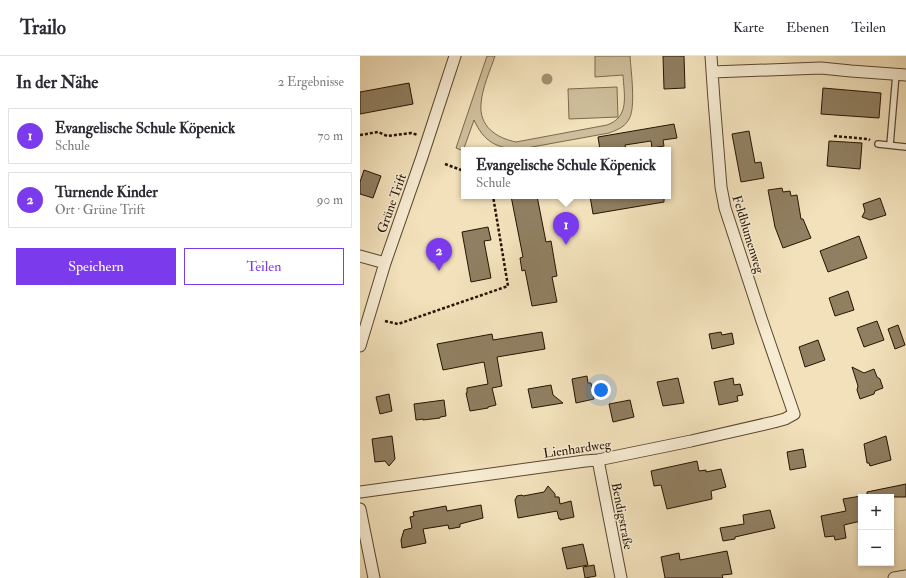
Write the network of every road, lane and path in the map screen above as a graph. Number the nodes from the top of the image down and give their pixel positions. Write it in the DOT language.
graph roads {
  1 [pos="455,56"];
  2 [pos="711,56"];
  3 [pos="712,72"];
  4 [pos="901,75"];
  5 [pos="360,135"];
  6 [pos="834,136"];
  7 [pos="428,138"];
  8 [pos="878,144"];
  9 [pos="890,145"];
  10 [pos="906,147"];
  11 [pos="445,164"];
  12 [pos="461,170"];
  13 [pos="494,199"];
  14 [pos="360,256"];
  15 [pos="384,263"];
  16 [pos="385,321"];
  17 [pos="360,346"];
  18 [pos="794,414"];
  19 [pos="598,460"];
  20 [pos="360,492"];
  21 [pos="360,509"];
  22 [pos="906,576"];
  23 [pos="374,578"];
  24 [pos="621,578"];
  25 [pos="894,578"];
  1 -- 7 [label="street, Grüne Trift"];
  2 -- 3 [label="street, Feldblumenweg"];
  3 -- 4 [label="street"];
  3 -- 18 [label="street, Feldblumenweg"];
  4 -- 9 [label="lane"];
  5 -- 7 [label="path"];
  6 -- 8 [label="path"];
  7 -- 15 [label="street, Grüne Trift"];
  8 -- 9 [label="lane"];
  9 -- 10 [label="lane"];
  11 -- 12 [label="path"];
  13 -- 16 [label="path"];
  14 -- 15 [label="street"];
  15 -- 17 [label="street, Grüne Trift"];
  18 -- 19 [label="street, Lienhardweg"];
  19 -- 20 [label="street, Lienhardweg"];
  19 -- 24 [label="street, Bendigstraße"];
  21 -- 23 [label="street"];
  22 -- 25 [label="street"];
}
